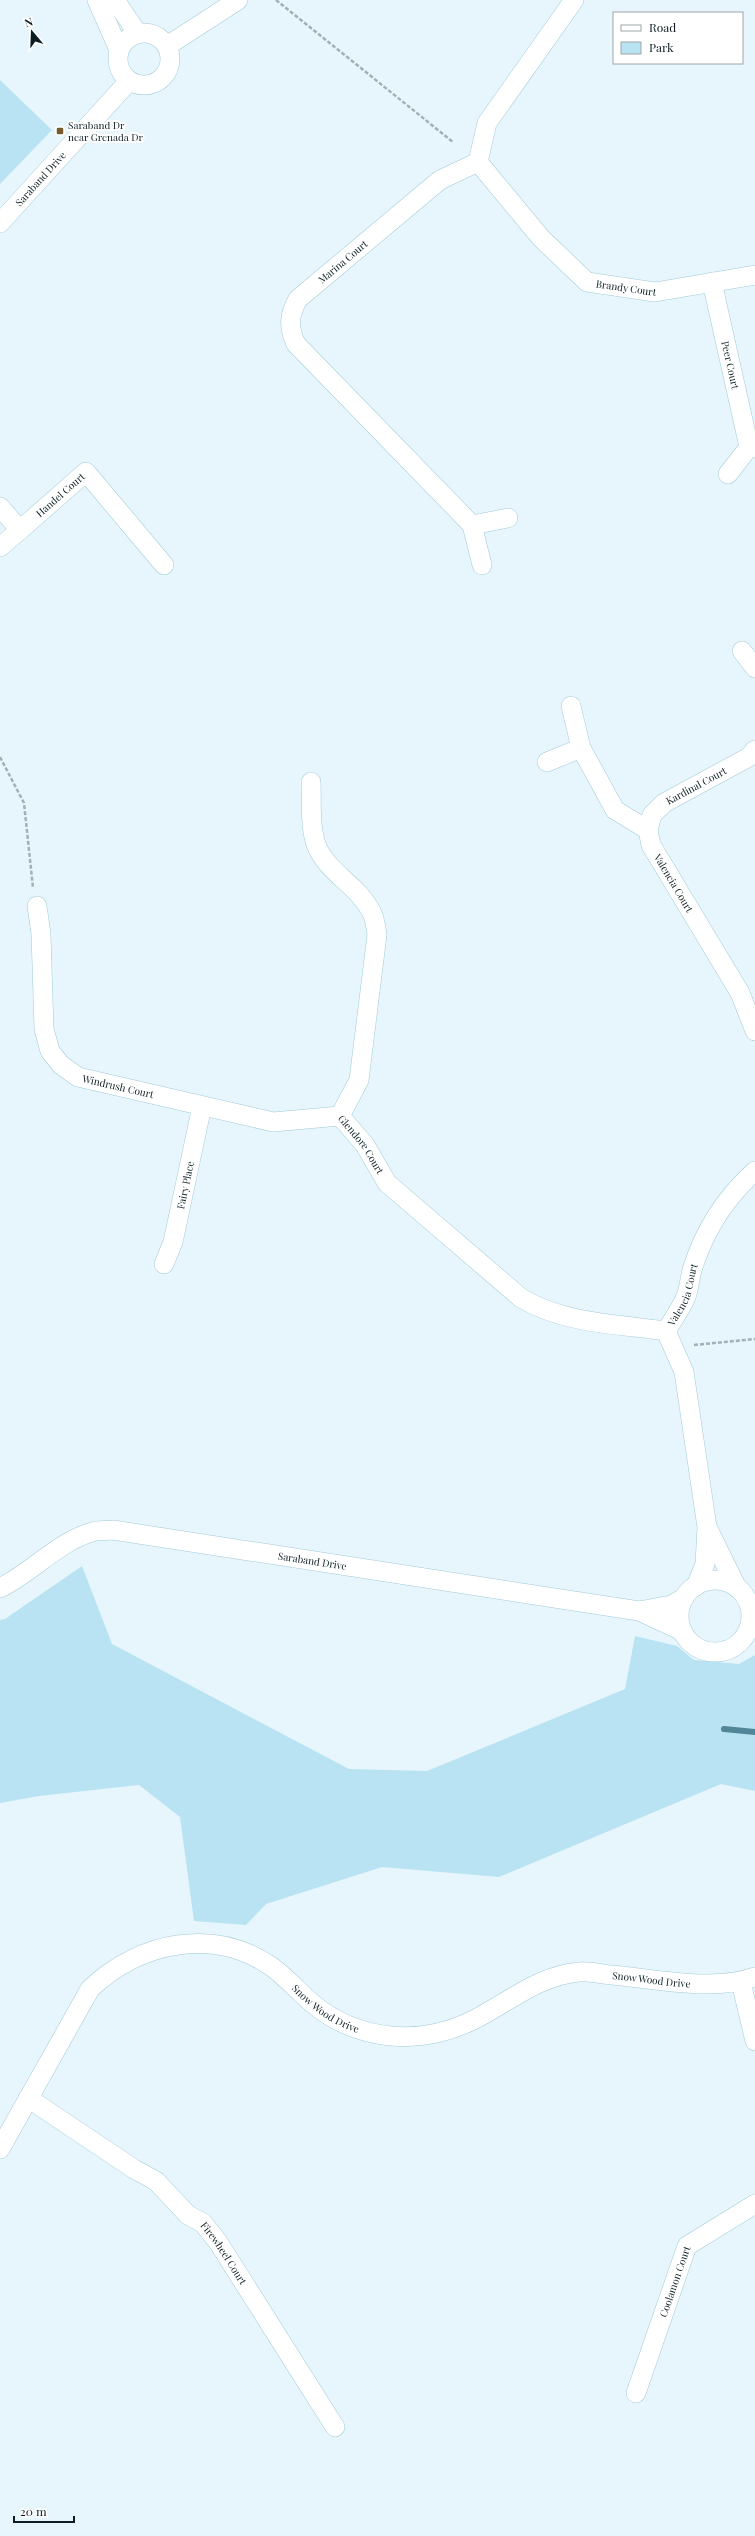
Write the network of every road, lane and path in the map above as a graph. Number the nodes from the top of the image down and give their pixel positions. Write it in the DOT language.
graph roads {
  1 [pos="97,0"];
  2 [pos="115,0"];
  3 [pos="238,0"];
  4 [pos="276,0"];
  5 [pos="574,0"];
  6 [pos="138,34"];
  7 [pos="167,46"];
  8 [pos="120,50"];
  9 [pos="129,81"];
  10 [pos="453,142"];
  11 [pos="478,162"];
  12 [pos="0,223"];
  13 [pos="755,275"];
  14 [pos="712,282"];
  15 [pos="752,448"];
  16 [pos="728,474"];
  17 [pos="0,507"];
  18 [pos="508,518"];
  19 [pos="472,525"];
  20 [pos="20,530"];
  21 [pos="0,547"];
  22 [pos="164,565"];
  23 [pos="482,565"];
  24 [pos="742,650"];
  25 [pos="755,668"];
  26 [pos="571,706"];
  27 [pos="581,748"];
  28 [pos="755,750"];
  29 [pos="0,757"];
  30 [pos="547,762"];
  31 [pos="311,782"];
  32 [pos="648,830"];
  33 [pos="37,906"];
  34 [pos="755,1031"];
  35 [pos="202,1106"];
  36 [pos="340,1116"];
  37 [pos="755,1171"];
  38 [pos="164,1264"];
  39 [pos="670,1338"];
  40 [pos="755,1339"];
  41 [pos="707,1527"];
  42 [pos="0,1588"];
  43 [pos="690,1592"];
  44 [pos="745,1594"];
  45 [pos="639,1611"];
  46 [pos="682,1631"];
  47 [pos="749,1638"];
  48 [pos="748,1980"];
  49 [pos="755,2041"];
  50 [pos="28,2098"];
  51 [pos="0,2149"];
  52 [pos="755,2204"];
  53 [pos="636,2393"];
  54 [pos="335,2427"];
  1 -- 8 [label="street"];
  2 -- 6 [label="street"];
  3 -- 7 [label="street"];
  4 -- 10 [label="path"];
  5 -- 11 [label="street"];
  6 -- 7 [label="street"];
  6 -- 8 [label="street"];
  7 -- 9 [label="street"];
  8 -- 9 [label="street"];
  9 -- 12 [label="street, Saraband Drive"];
  11 -- 14 [label="street, Brandy Court"];
  11 -- 19 [label="street, Marina Court"];
  13 -- 14 [label="street, Brandy Court"];
  14 -- 15 [label="street, Peer Court"];
  15 -- 16 [label="street, Peer Court"];
  17 -- 20 [label="street"];
  18 -- 19 [label="street"];
  19 -- 23 [label="street"];
  20 -- 21 [label="street"];
  20 -- 22 [label="street, Handel Court"];
  24 -- 25 [label="street"];
  26 -- 27 [label="street"];
  27 -- 30 [label="street"];
  27 -- 32 [label="street"];
  28 -- 32 [label="street, Kardinal Court"];
  29 -- 33 [label="path"];
  31 -- 36 [label="street, Glendore Court"];
  32 -- 34 [label="street, Valencia Court"];
  33 -- 35 [label="street, Windrush Court"];
  35 -- 36 [label="street, Windrush Court"];
  35 -- 38 [label="street, Fairy Place"];
  36 -- 39 [label="street, Glendore Court"];
  37 -- 39 [label="street, Valencia Court"];
  39 -- 40 [label="path"];
  39 -- 41 [label="street"];
  41 -- 43 [label="street"];
  41 -- 44 [label="street"];
  42 -- 45 [label="street, Saraband Drive"];
  43 -- 44 [label="street"];
  43 -- 45 [label="street, Saraband Drive"];
  43 -- 46 [label="street"];
  44 -- 47 [label="street"];
  45 -- 46 [label="street, Saraband Drive"];
  46 -- 47 [label="street"];
  48 -- 49 [label="street"];
  48 -- 50 [label="street, Snow Wood Drive"];
  50 -- 51 [label="street, Snow Wood Drive"];
  50 -- 54 [label="street, Firewheel Court"];
  52 -- 53 [label="street, Coolamon Court"];
}
